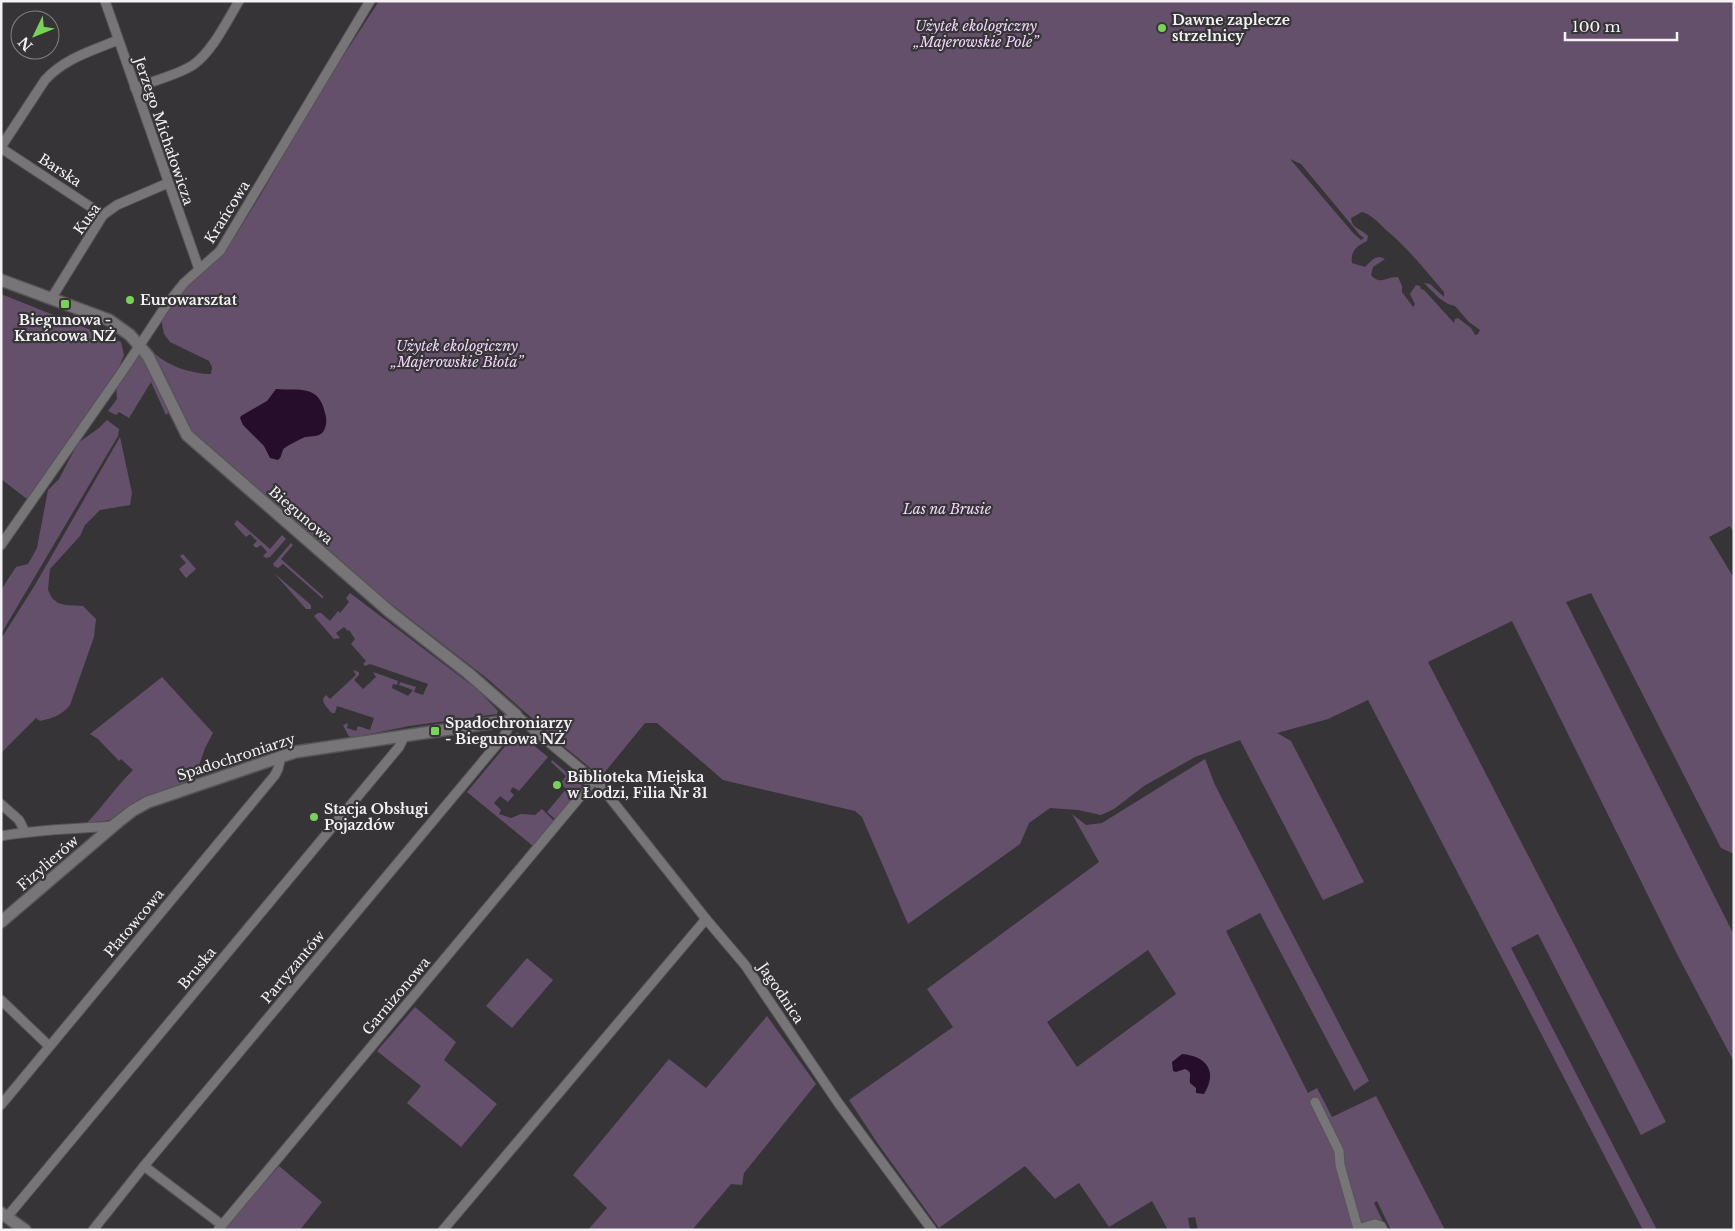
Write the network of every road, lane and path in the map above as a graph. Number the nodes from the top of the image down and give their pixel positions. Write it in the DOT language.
graph roads {
  1 [pos="105,1"];
  2 [pos="239,1"];
  3 [pos="370,1"];
  4 [pos="118,40"];
  5 [pos="135,88"];
  6 [pos="1,148"];
  7 [pos="168,183"];
  8 [pos="103,215"];
  9 [pos="199,269"];
  10 [pos="1,280"];
  11 [pos="51,299"];
  12 [pos="140,345"];
  13 [pos="1,545"];
  14 [pos="514,717"];
  15 [pos="405,735"];
  16 [pos="281,756"];
  17 [pos="594,780"];
  18 [pos="1,804"];
  19 [pos="114,826"];
  20 [pos="25,832"];
  21 [pos="1,836"];
  22 [pos="706,919"];
  23 [pos="1,922"];
  24 [pos="1,1000"];
  25 [pos="50,1046"];
  26 [pos="1315,1102"];
  27 [pos="1,1105"];
  28 [pos="144,1166"];
  29 [pos="4,1215"];
  30 [pos="220,1228"];
  31 [pos="25,1230"];
  32 [pos="92,1230"];
  33 [pos="444,1230"];
  34 [pos="932,1230"];
  35 [pos="1383,1230"];
  1 -- 4 [label="street, Jerzego Michałowicza"];
  2 -- 5 [label="street"];
  3 -- 9 [label="street, Krańcowa"];
  4 -- 5 [label="street, Jerzego Michałowicza"];
  4 -- 6 [label="street"];
  5 -- 7 [label="street, Jerzego Michałowicza"];
  6 -- 8 [label="street, Barska"];
  7 -- 8 [label="street, Kusa"];
  7 -- 9 [label="street, Jerzego Michałowicza"];
  8 -- 11 [label="street, Kusa"];
  9 -- 12 [label="street, Krańcowa"];
  10 -- 11 [label="street, Biegunowa"];
  11 -- 12 [label="street, Biegunowa"];
  12 -- 13 [label="street, Krańcowa"];
  12 -- 14 [label="street, Biegunowa"];
  14 -- 15 [label="street, Spadochroniarzy"];
  14 -- 17 [label="street, Biegunowa"];
  14 -- 28 [label="street, Partyzantów"];
  15 -- 16 [label="street, Spadochroniarzy"];
  15 -- 29 [label="street, Bruska"];
  16 -- 19 [label="street, Spadochroniarzy"];
  16 -- 25 [label="street, Płatowcowa"];
  17 -- 22 [label="street, Jagodnica"];
  17 -- 30 [label="street, Garnizonowa"];
  18 -- 20 [label="street"];
  19 -- 20 [label="street"];
  19 -- 23 [label="street, Fizylierów"];
  20 -- 21 [label="street"];
  22 -- 33 [label="street"];
  22 -- 34 [label="street, Jagodnica"];
  24 -- 25 [label="street"];
  25 -- 27 [label="street, Płatowcowa"];
  26 -- 35 [label="street"];
  28 -- 30 [label="street"];
  28 -- 32 [label="street, Partyzantów"];
  29 -- 31 [label="street"];
}
